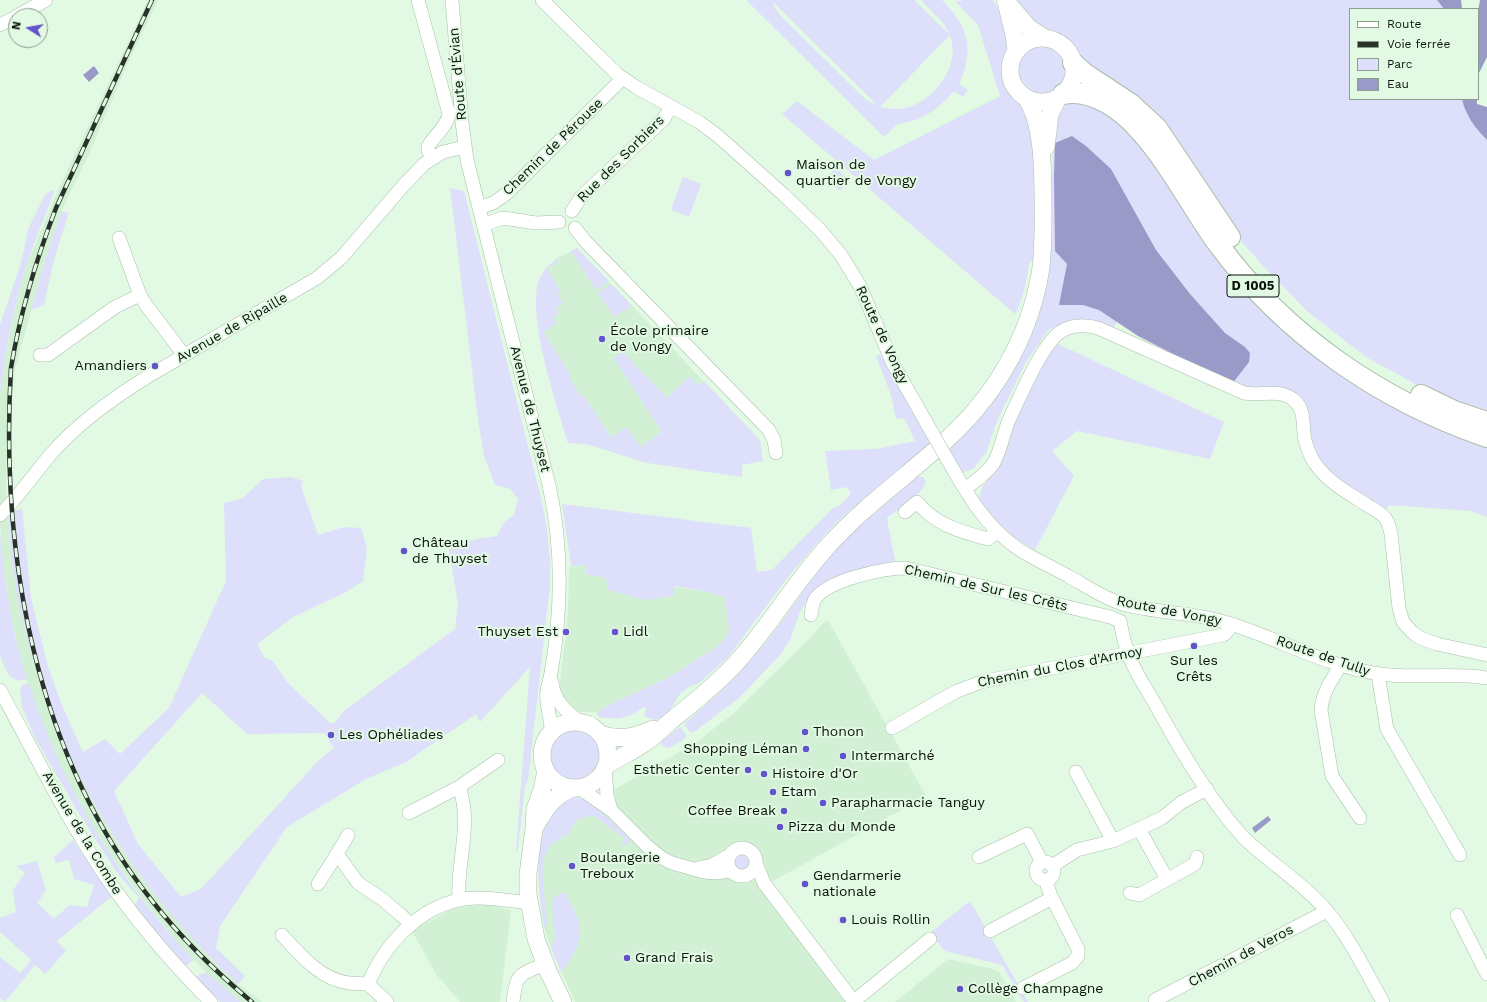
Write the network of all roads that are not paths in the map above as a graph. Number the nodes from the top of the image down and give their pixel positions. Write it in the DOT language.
graph roads {
  1 [pos="46,0"];
  2 [pos="418,0"];
  3 [pos="452,0"];
  4 [pos="542,0"];
  5 [pos="1006,1"];
  6 [pos="26,5"];
  7 [pos="1045,38"];
  8 [pos="1016,51"];
  9 [pos="1073,63"];
  10 [pos="624,78"];
  11 [pos="1061,96"];
  12 [pos="1026,98"];
  13 [pos="671,107"];
  14 [pos="465,147"];
  15 [pos="432,158"];
  16 [pos="1043,169"];
  17 [pos="479,208"];
  18 [pos="572,211"];
  19 [pos="559,222"];
  20 [pos="483,225"];
  21 [pos="575,228"];
  22 [pos="119,238"];
  23 [pos="140,295"];
  24 [pos="40,355"];
  25 [pos="184,355"];
  26 [pos="1487,422"];
  27 [pos="1487,438"];
  28 [pos="776,453"];
  29 [pos="965,489"];
  30 [pos="905,512"];
  31 [pos="0,515"];
  32 [pos="997,532"];
  33 [pos="811,615"];
  34 [pos="1234,624"];
  35 [pos="1128,654"];
  36 [pos="1487,656"];
  37 [pos="1341,665"];
  38 [pos="551,674"];
  39 [pos="1379,674"];
  40 [pos="1487,678"];
  41 [pos="1,696"];
  42 [pos="670,721"];
  43 [pos="581,723"];
  44 [pos="892,728"];
  45 [pos="551,733"];
  46 [pos="600,734"];
  47 [pos="498,760"];
  48 [pos="606,766"];
  49 [pos="546,771"];
  50 [pos="1076,772"];
  51 [pos="459,787"];
  52 [pos="576,788"];
  53 [pos="1207,789"];
  54 [pos="610,810"];
  55 [pos="409,813"];
  56 [pos="1360,818"];
  57 [pos="534,829"];
  58 [pos="1139,829"];
  59 [pos="348,835"];
  60 [pos="1113,841"];
  61 [pos="337,854"];
  62 [pos="730,854"];
  63 [pos="1460,855"];
  64 [pos="979,857"];
  65 [pos="1197,857"];
  66 [pos="756,863"];
  67 [pos="1047,864"];
  68 [pos="693,869"];
  69 [pos="732,871"];
  70 [pos="747,875"];
  71 [pos="1167,879"];
  72 [pos="764,883"];
  73 [pos="318,884"];
  74 [pos="1130,893"];
  75 [pos="1052,898"];
  76 [pos="459,900"];
  77 [pos="529,903"];
  78 [pos="1327,911"];
  79 [pos="1457,915"];
  80 [pos="410,924"];
  81 [pos="990,931"];
  82 [pos="282,935"];
  83 [pos="930,939"];
  84 [pos="545,964"];
  85 [pos="1487,974"];
  86 [pos="368,984"];
  87 [pos="1023,988"];
  88 [pos="1155,1000"];
  89 [pos="211,1002"];
  90 [pos="387,1002"];
  91 [pos="513,1002"];
  92 [pos="563,1002"];
  93 [pos="854,1002"];
  94 [pos="1383,1002"];
  1 -- 6 [label="street"];
  2 -- 15 [label="street"];
  3 -- 14 [label="street, Route d'Évian"];
  4 -- 10 [label="street, Route de Vongy"];
  5 -- 7 [label="main road"];
  5 -- 8 [label="main road"];
  7 -- 8 [label="main road"];
  7 -- 9 [label="main road"];
  8 -- 12 [label="main road"];
  9 -- 11 [label="main road"];
  9 -- 26 [label="highway, D 1005"];
  10 -- 13 [label="street, Route de Vongy"];
  10 -- 17 [label="street, Chemin de Pérouse"];
  11 -- 12 [label="main road"];
  11 -- 16 [label="main road"];
  11 -- 27 [label="highway, D 1005"];
  12 -- 16 [label="main road"];
  13 -- 18 [label="street, Rue des Sorbiers"];
  13 -- 29 [label="street, Route de Vongy, bridge"];
  14 -- 15 [label="street, Avenue de Ripaille"];
  14 -- 17 [label="street, Avenue de Thuyset"];
  15 -- 25 [label="street, Avenue de Ripaille"];
  16 -- 42 [label="main road"];
  17 -- 20 [label="street, Avenue de Thuyset"];
  18 -- 19 [label="street"];
  18 -- 21 [label="street"];
  19 -- 20 [label="street"];
  19 -- 21 [label="street"];
  20 -- 38 [label="street, Avenue de Thuyset"];
  21 -- 28 [label="street"];
  22 -- 23 [label="street"];
  23 -- 24 [label="street"];
  23 -- 25 [label="street"];
  25 -- 31 [label="street, Avenue de Ripaille"];
  29 -- 32 [label="street, Route de Vongy"];
  29 -- 36 [label="street"];
  30 -- 32 [label="street"];
  32 -- 34 [label="street, Route de Vongy"];
  33 -- 35 [label="street, Chemin de Sur les Crêts"];
  34 -- 35 [label="street, Chemin du Clos d'Armoy"];
  34 -- 37 [label="street, Route de Tully"];
  35 -- 44 [label="street, Chemin du Clos d'Armoy"];
  35 -- 53 [label="street"];
  37 -- 39 [label="street, Route de Tully"];
  37 -- 56 [label="street"];
  38 -- 43 [label="street, Avenue de Thuyset"];
  38 -- 45 [label="street, Avenue de Thuyset"];
  39 -- 40 [label="street, Route de Tully"];
  39 -- 63 [label="street"];
  41 -- 89 [label="street, Avenue de la Combe"];
  42 -- 46 [label="main road"];
  42 -- 48 [label="main road"];
  43 -- 45 [label="main road"];
  43 -- 46 [label="main road"];
  45 -- 49 [label="main road"];
  46 -- 48 [label="main road"];
  47 -- 51 [label="street"];
  48 -- 52 [label="main road"];
  48 -- 54 [label="street"];
  49 -- 52 [label="main road"];
  49 -- 57 [label="main road"];
  50 -- 60 [label="street"];
  51 -- 55 [label="street"];
  51 -- 76 [label="street"];
  52 -- 54 [label="street"];
  52 -- 57 [label="main road"];
  53 -- 58 [label="street"];
  53 -- 78 [label="street"];
  54 -- 68 [label="street"];
  57 -- 77 [label="main road"];
  58 -- 60 [label="street"];
  58 -- 71 [label="street"];
  59 -- 61 [label="street"];
  60 -- 67 [label="street"];
  61 -- 73 [label="street"];
  61 -- 80 [label="street"];
  62 -- 66 [label="street"];
  62 -- 68 [label="street"];
  62 -- 69 [label="street"];
  64 -- 67 [label="street"];
  65 -- 71 [label="street"];
  66 -- 70 [label="street"];
  66 -- 72 [label="street"];
  67 -- 75 [label="street"];
  68 -- 69 [label="street"];
  69 -- 70 [label="street"];
  70 -- 72 [label="street"];
  71 -- 74 [label="street"];
  72 -- 93 [label="street"];
  75 -- 81 [label="street"];
  75 -- 87 [label="street"];
  76 -- 77 [label="street"];
  76 -- 80 [label="street"];
  77 -- 84 [label="main road"];
  78 -- 88 [label="street, Chemin de Veros"];
  78 -- 94 [label="street"];
  79 -- 85 [label="street"];
  80 -- 86 [label="street"];
  82 -- 86 [label="street"];
  83 -- 93 [label="street"];
  84 -- 91 [label="street"];
  84 -- 92 [label="main road"];
  86 -- 90 [label="street"];
}
